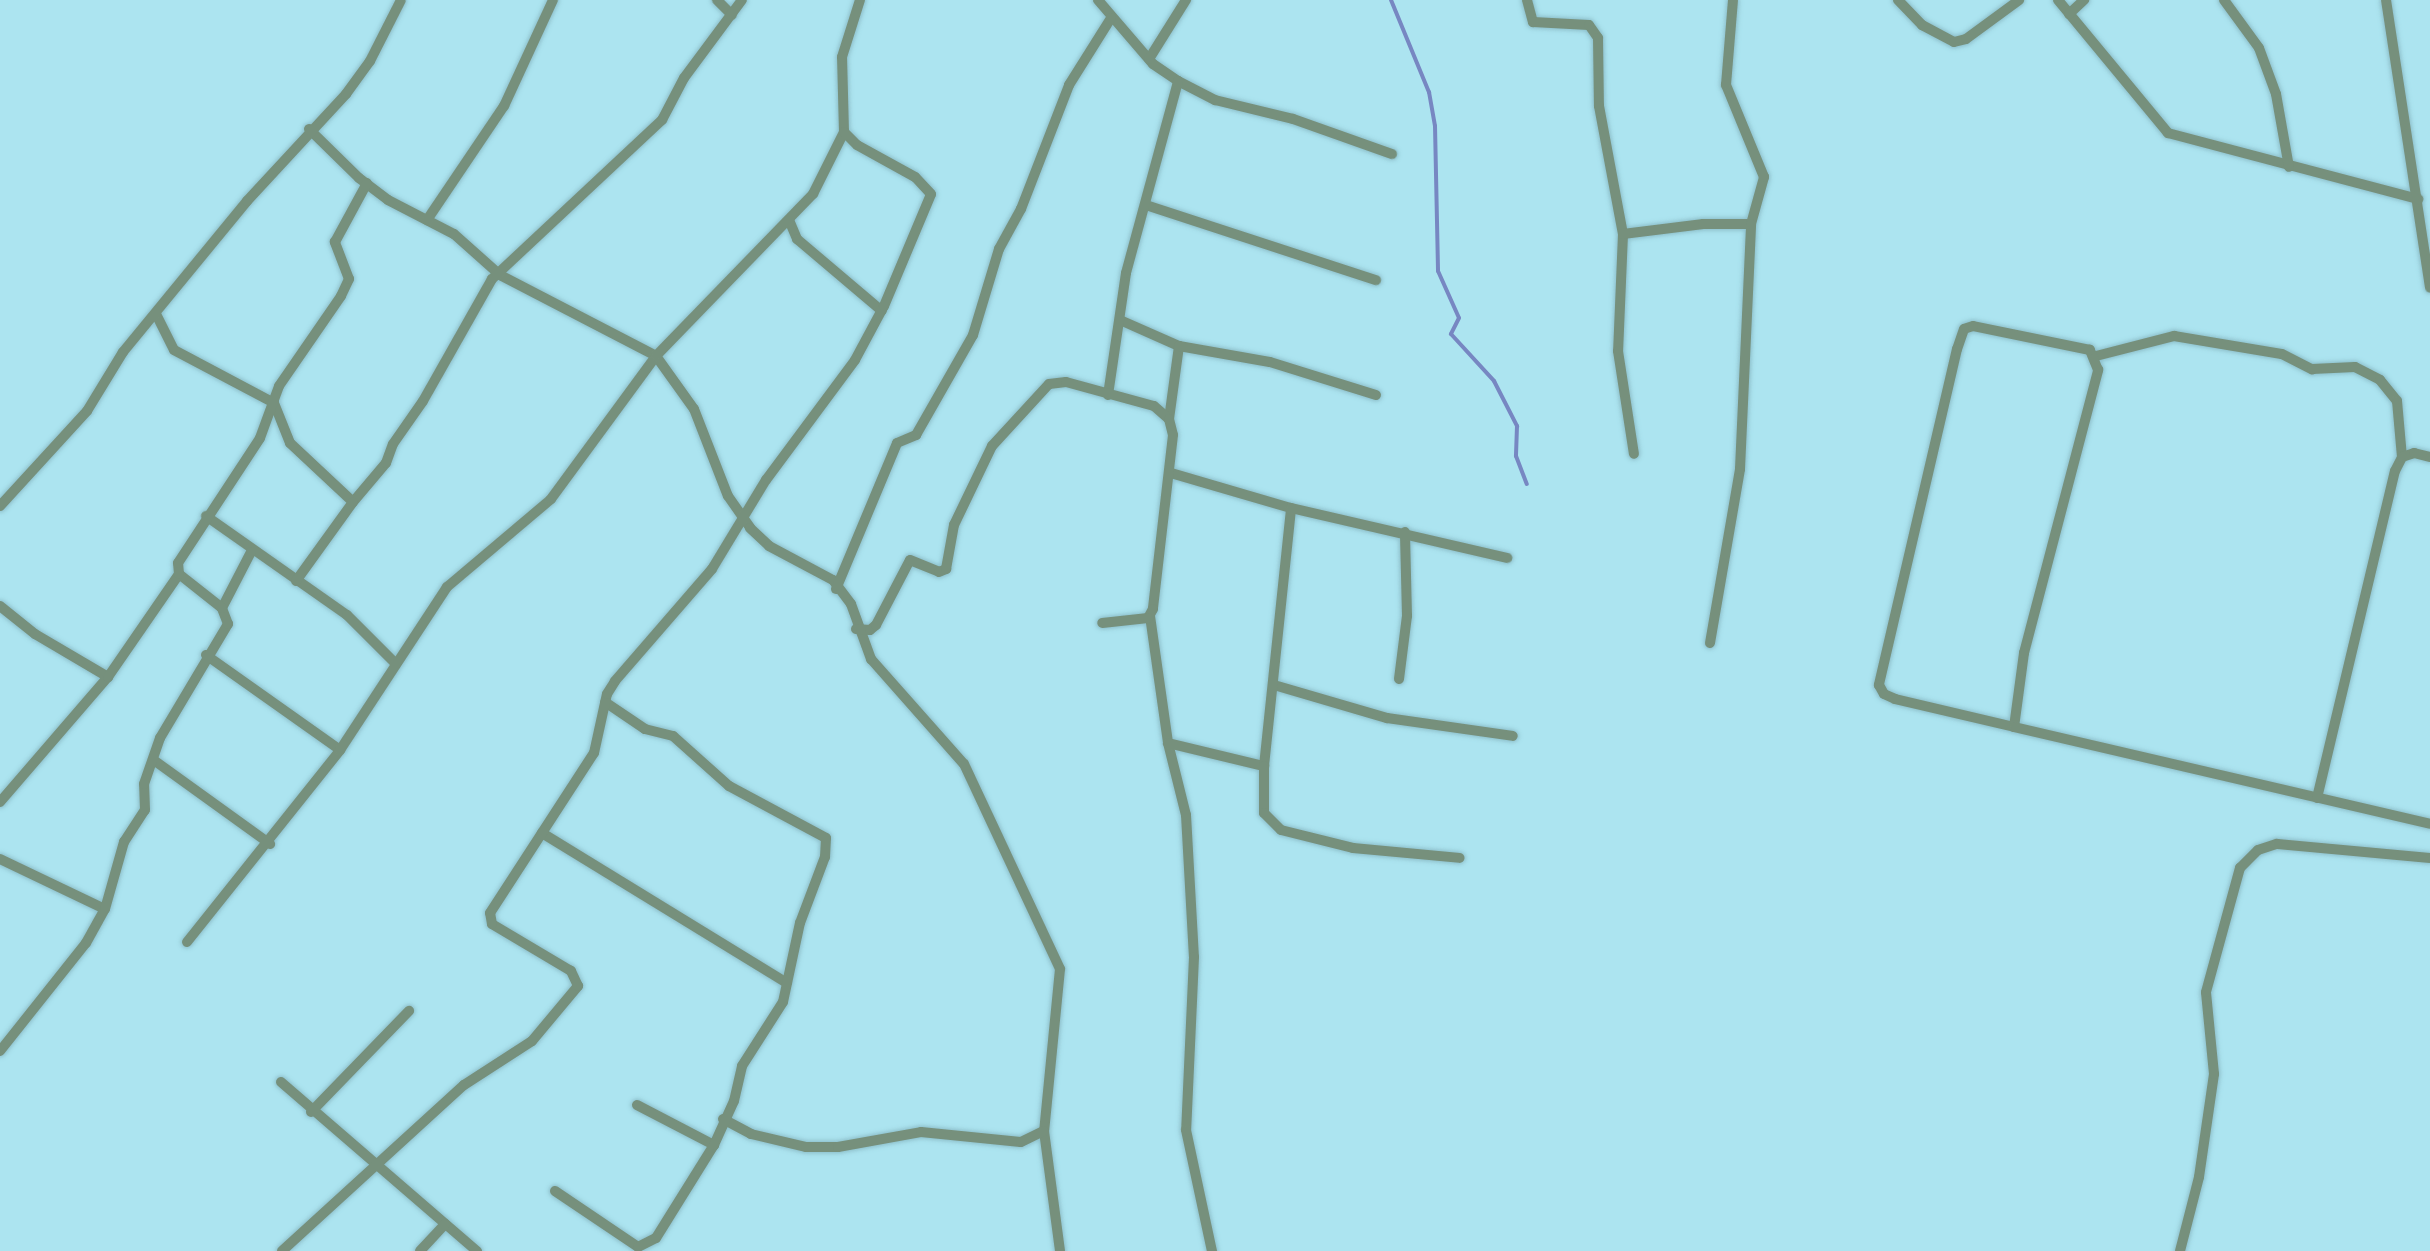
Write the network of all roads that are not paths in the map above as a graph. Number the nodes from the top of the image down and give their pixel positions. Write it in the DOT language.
graph roads {
  1 [pos="401,0"];
  2 [pos="553,0"];
  3 [pos="717,0"];
  4 [pos="742,0"];
  5 [pos="860,0"];
  6 [pos="1098,0"];
  7 [pos="1186,0"];
  8 [pos="1527,0"];
  9 [pos="1733,0"];
  10 [pos="1898,0"];
  11 [pos="2019,0"];
  12 [pos="2058,0"];
  13 [pos="2084,0"];
  14 [pos="2224,0"];
  15 [pos="2386,0"];
  16 [pos="2069,14"];
  17 [pos="732,15"];
  18 [pos="1111,18"];
  19 [pos="1149,59"];
  20 [pos="1178,81"];
  21 [pos="309,129"];
  22 [pos="844,132"];
  23 [pos="1392,154"];
  24 [pos="2289,167"];
  25 [pos="367,183"];
  26 [pos="2418,199"];
  27 [pos="1146,205"];
  28 [pos="427,220"];
  29 [pos="789,220"];
  30 [pos="1751,224"];
  31 [pos="1623,234"];
  32 [pos="497,272"];
  33 [pos="1376,280"];
  34 [pos="2430,288"];
  35 [pos="882,311"];
  36 [pos="156,314"];
  37 [pos="1120,320"];
  38 [pos="1179,346"];
  39 [pos="656,356"];
  40 [pos="2096,356"];
  41 [pos="1108,395"];
  42 [pos="1376,395"];
  43 [pos="274,403"];
  44 [pos="1169,419"];
  45 [pos="1634,454"];
  46 [pos="2402,457"];
  47 [pos="2430,457"];
  48 [pos="1171,473"];
  49 [pos="353,502"];
  50 [pos="0,506"];
  51 [pos="1291,508"];
  52 [pos="206,516"];
  53 [pos="744,518"];
  54 [pos="1405,532"];
  55 [pos="251,552"];
  56 [pos="1507,558"];
  57 [pos="179,574"];
  58 [pos="296,581"];
  59 [pos="836,589"];
  60 [pos="0,606"];
  61 [pos="222,608"];
  62 [pos="1150,616"];
  63 [pos="1102,623"];
  64 [pos="856,629"];
  65 [pos="1710,643"];
  66 [pos="206,655"];
  67 [pos="396,664"];
  68 [pos="108,677"];
  69 [pos="1399,679"];
  70 [pos="1274,685"];
  71 [pos="605,702"];
  72 [pos="2014,727"];
  73 [pos="1513,736"];
  74 [pos="1168,743"];
  75 [pos="340,750"];
  76 [pos="155,761"];
  77 [pos="1264,766"];
  78 [pos="2317,798"];
  79 [pos="0,802"];
  80 [pos="2430,824"];
  81 [pos="542,833"];
  82 [pos="270,844"];
  83 [pos="1460,858"];
  84 [pos="2430,858"];
  85 [pos="0,859"];
  86 [pos="105,909"];
  87 [pos="187,942"];
  88 [pos="787,983"];
  89 [pos="409,1011"];
  90 [pos="0,1051"];
  91 [pos="281,1082"];
  92 [pos="637,1105"];
  93 [pos="311,1112"];
  94 [pos="723,1119"];
  95 [pos="1044,1131"];
  96 [pos="714,1145"];
  97 [pos="376,1160"];
  98 [pos="555,1191"];
  99 [pos="445,1224"];
  100 [pos="282,1251"];
  101 [pos="420,1251"];
  102 [pos="477,1251"];
  103 [pos="1060,1251"];
  104 [pos="1212,1251"];
  105 [pos="2180,1251"];
  1 -- 21 [label="street"];
  2 -- 28 [label="street"];
  3 -- 17 [label="street"];
  4 -- 17 [label="street"];
  5 -- 22 [label="street"];
  6 -- 18 [label="street"];
  7 -- 19 [label="street"];
  8 -- 31 [label="street"];
  9 -- 30 [label="street"];
  10 -- 11 [label="street"];
  12 -- 16 [label="street"];
  13 -- 16 [label="street"];
  14 -- 24 [label="street"];
  15 -- 26 [label="street"];
  16 -- 24 [label="street"];
  17 -- 32 [label="street"];
  18 -- 19 [label="street"];
  18 -- 59 [label="street"];
  19 -- 20 [label="street"];
  20 -- 23 [label="street"];
  20 -- 27 [label="street"];
  21 -- 25 [label="street"];
  21 -- 36 [label="street"];
  22 -- 29 [label="street"];
  22 -- 35 [label="street"];
  24 -- 26 [label="street"];
  25 -- 28 [label="street"];
  25 -- 43 [label="street"];
  26 -- 34 [label="street"];
  27 -- 33 [label="street"];
  27 -- 37 [label="street"];
  28 -- 32 [label="street"];
  29 -- 35 [label="street"];
  29 -- 39 [label="street"];
  30 -- 31 [label="street"];
  30 -- 65 [label="street"];
  31 -- 45 [label="street"];
  32 -- 39 [label="street"];
  32 -- 49 [label="street"];
  35 -- 53 [label="street"];
  36 -- 43 [label="street"];
  36 -- 50 [label="street"];
  37 -- 38 [label="street"];
  37 -- 41 [label="street"];
  38 -- 42 [label="street"];
  38 -- 44 [label="street"];
  39 -- 53 [label="street"];
  39 -- 67 [label="street"];
  40 -- 46 [label="street"];
  40 -- 72 [label="street"];
  40 -- 72 [label="street"];
  41 -- 44 [label="street"];
  41 -- 64 [label="street"];
  43 -- 49 [label="street"];
  43 -- 52 [label="street"];
  44 -- 48 [label="street"];
  46 -- 47 [label="street"];
  46 -- 78 [label="street"];
  48 -- 51 [label="street"];
  48 -- 62 [label="street"];
  49 -- 58 [label="street"];
  51 -- 54 [label="street"];
  51 -- 70 [label="street"];
  52 -- 55 [label="street"];
  52 -- 57 [label="street"];
  53 -- 59 [label="street"];
  53 -- 71 [label="street"];
  54 -- 56 [label="street"];
  54 -- 69 [label="street"];
  55 -- 58 [label="street"];
  55 -- 61 [label="street"];
  57 -- 61 [label="street"];
  57 -- 68 [label="street"];
  58 -- 67 [label="street"];
  59 -- 64 [label="street"];
  60 -- 68 [label="street"];
  61 -- 66 [label="street"];
  62 -- 63 [label="street"];
  62 -- 74 [label="street"];
  64 -- 95 [label="street"];
  66 -- 75 [label="street"];
  66 -- 76 [label="street"];
  67 -- 75 [label="street"];
  68 -- 79 [label="street"];
  70 -- 73 [label="street"];
  70 -- 77 [label="street"];
  71 -- 81 [label="street"];
  71 -- 88 [label="street"];
  72 -- 78 [label="street"];
  74 -- 77 [label="street"];
  74 -- 104 [label="street"];
  75 -- 82 [label="street"];
  76 -- 82 [label="street"];
  76 -- 86 [label="street"];
  77 -- 83 [label="street"];
  78 -- 80 [label="street"];
  81 -- 88 [label="street"];
  81 -- 97 [label="street"];
  82 -- 87 [label="street"];
  84 -- 105 [label="street"];
  85 -- 86 [label="street"];
  86 -- 90 [label="street"];
  88 -- 94 [label="street"];
  89 -- 93 [label="street"];
  91 -- 93 [label="street"];
  92 -- 96 [label="street"];
  93 -- 97 [label="street"];
  94 -- 95 [label="street"];
  94 -- 96 [label="street"];
  95 -- 103 [label="street"];
  96 -- 98 [label="street"];
  97 -- 99 [label="street"];
  97 -- 100 [label="street"];
  99 -- 101 [label="street"];
  99 -- 102 [label="street"];
}
